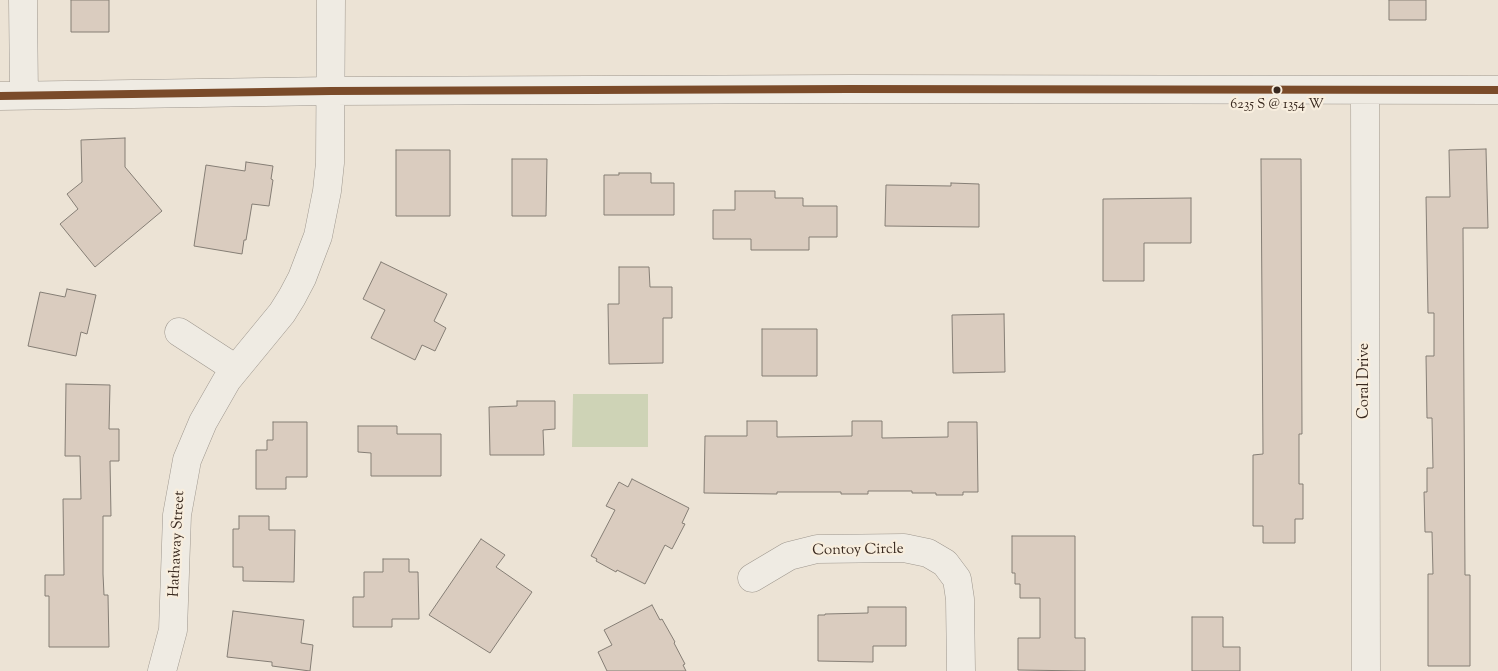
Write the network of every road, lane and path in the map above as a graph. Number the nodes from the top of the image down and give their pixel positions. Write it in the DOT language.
graph roads {
  1 [pos="23,0"];
  2 [pos="331,0"];
  3 [pos="1498,90"];
  4 [pos="331,91"];
  5 [pos="1364,91"];
  6 [pos="12,96"];
  7 [pos="179,332"];
  8 [pos="236,369"];
  9 [pos="752,578"];
  10 [pos="162,671"];
  11 [pos="961,671"];
  12 [pos="1366,671"];
  1 -- 6 [label="street"];
  2 -- 4 [label="street, Hathaway Street"];
  3 -- 5 [label="street"];
  4 -- 5 [label="street"];
  4 -- 6 [label="street"];
  4 -- 8 [label="street, Hathaway Street"];
  5 -- 12 [label="street, Coral Drive"];
  7 -- 8 [label="street"];
  8 -- 10 [label="street, Hathaway Street"];
  9 -- 11 [label="street, Contoy Circle"];
}
